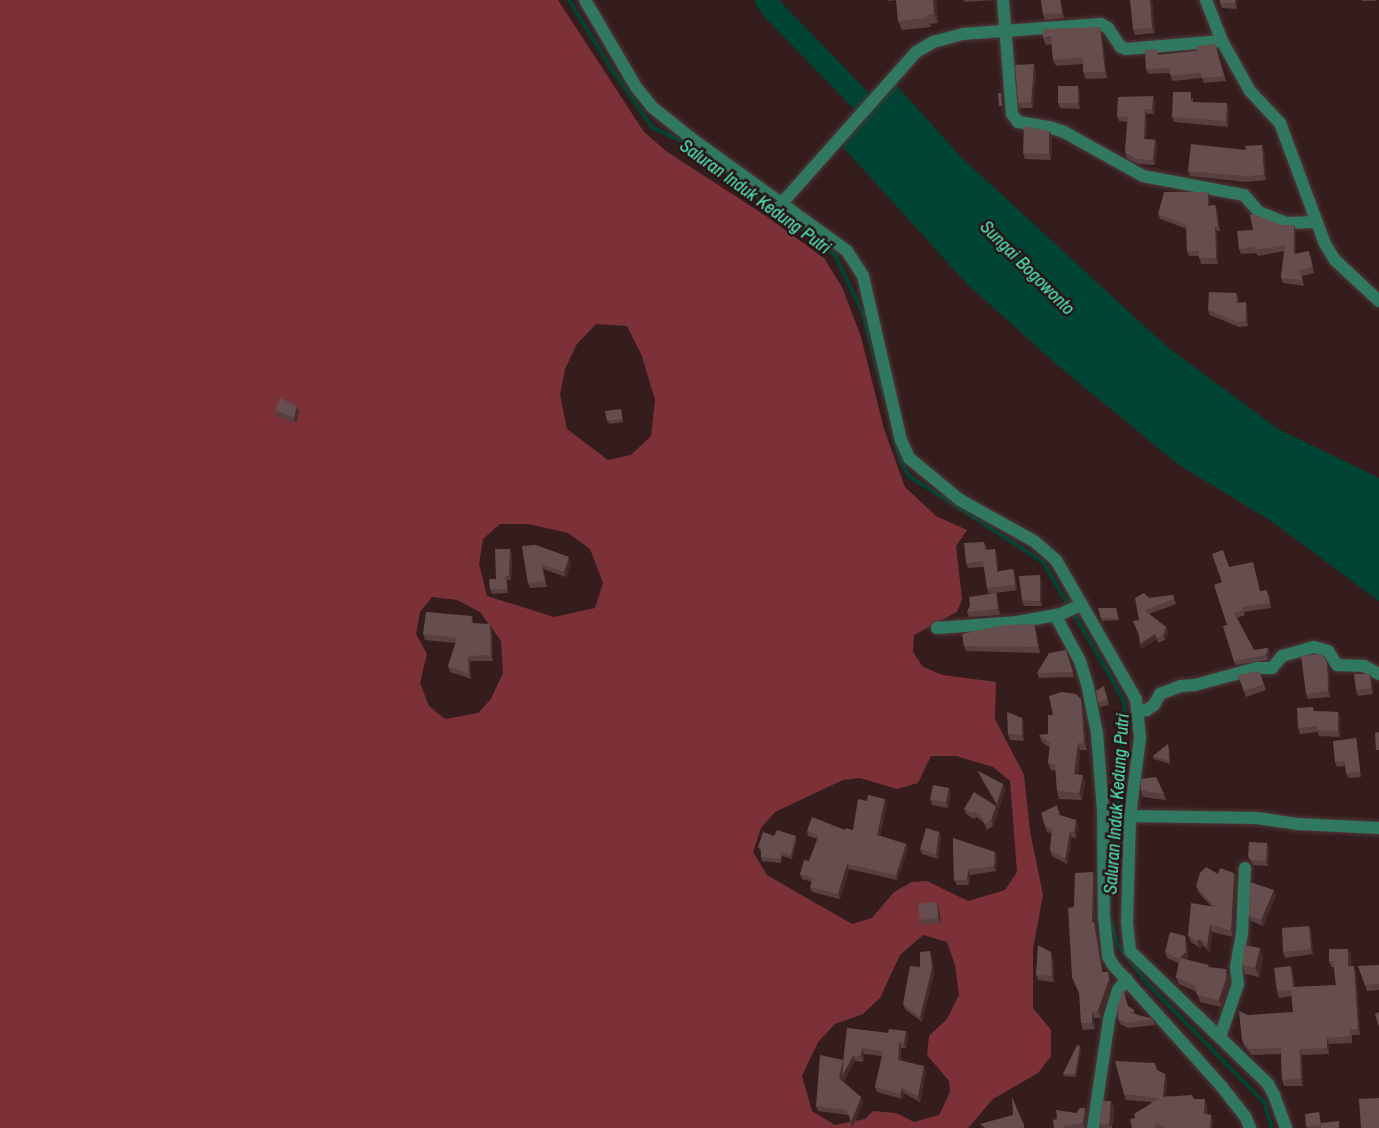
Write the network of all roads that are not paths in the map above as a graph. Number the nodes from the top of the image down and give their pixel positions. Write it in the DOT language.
graph roads {
  1 [pos="585,0"];
  2 [pos="1003,0"];
  3 [pos="1206,0"];
  4 [pos="1006,30"];
  5 [pos="1222,41"];
  6 [pos="782,204"];
  7 [pos="1315,222"];
  8 [pos="1379,301"];
  9 [pos="1080,605"];
  10 [pos="1058,614"];
  11 [pos="937,628"];
  12 [pos="1379,674"];
  13 [pos="1138,711"];
  14 [pos="1130,816"];
  15 [pos="1379,828"];
  16 [pos="1245,868"];
  17 [pos="1127,979"];
  18 [pos="1220,1037"];
  19 [pos="1093,1128"];
  20 [pos="1250,1128"];
  21 [pos="1286,1128"];
  1 -- 6 [label="street"];
  2 -- 4 [label="street"];
  3 -- 5 [label="street"];
  4 -- 5 [label="street"];
  4 -- 6 [label="street"];
  4 -- 7 [label="street"];
  5 -- 7 [label="street"];
  6 -- 9 [label="street"];
  7 -- 8 [label="street"];
  9 -- 10 [label="street"];
  9 -- 13 [label="street"];
  10 -- 11 [label="street"];
  10 -- 17 [label="street"];
  12 -- 13 [label="street"];
  13 -- 14 [label="street"];
  14 -- 15 [label="street"];
  14 -- 18 [label="street"];
  16 -- 18 [label="street"];
  17 -- 19 [label="street"];
  17 -- 20 [label="street"];
  18 -- 21 [label="street"];
}
